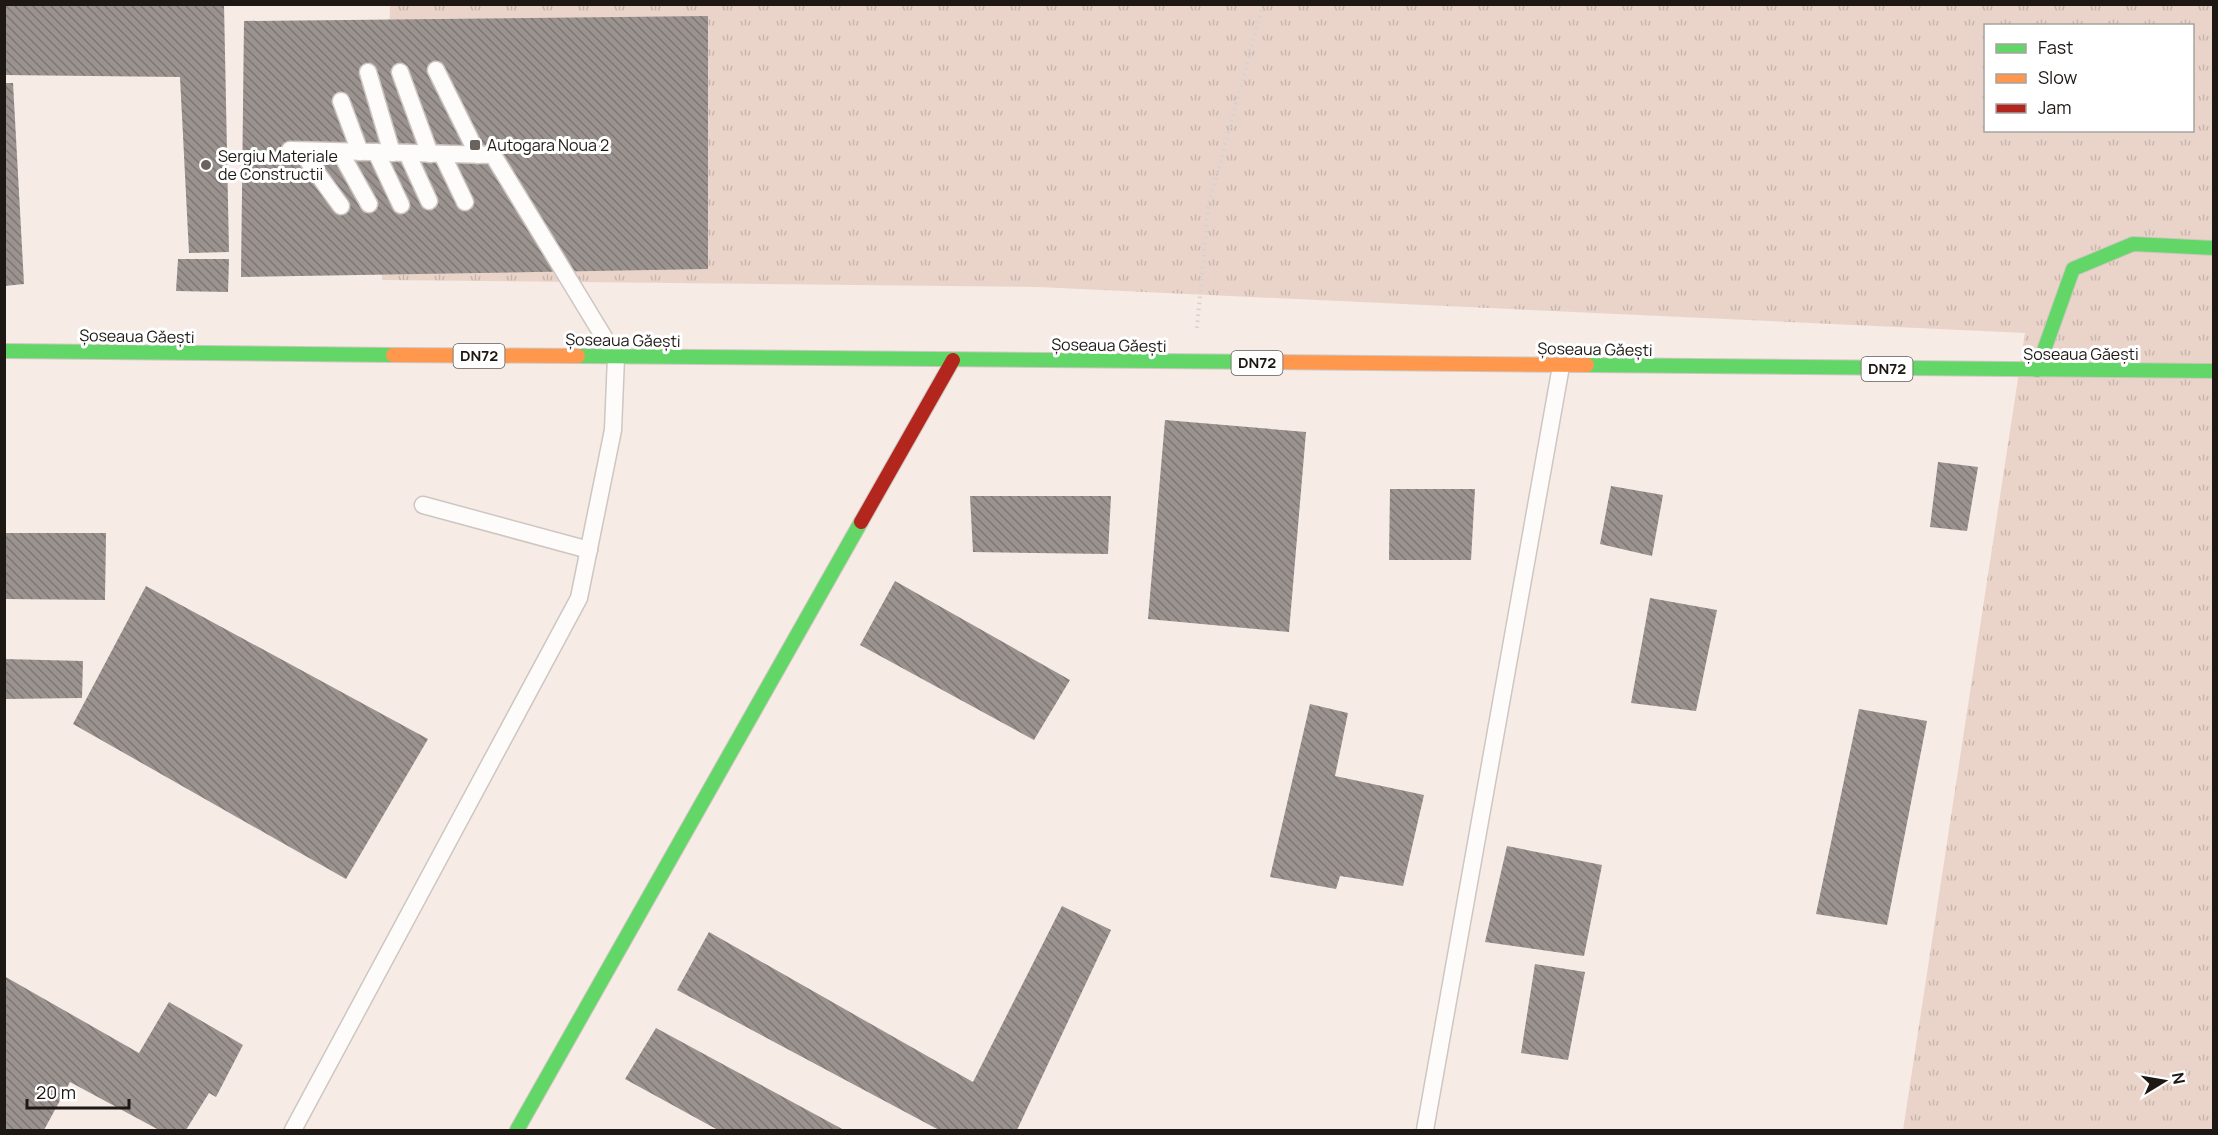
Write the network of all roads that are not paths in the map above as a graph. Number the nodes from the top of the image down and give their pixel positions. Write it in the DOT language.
graph roads {
  1 [pos="436,70"];
  2 [pos="368,72"];
  3 [pos="400,72"];
  4 [pos="341,101"];
  5 [pos="340,152"];
  6 [pos="384,153"];
  7 [pos="436,154"];
  8 [pos="478,155"];
  9 [pos="429,201"];
  10 [pos="465,202"];
  11 [pos="369,204"];
  12 [pos="400,205"];
  13 [pos="341,206"];
  14 [pos="2214,248"];
  15 [pos="4,351"];
  16 [pos="616,357"];
  17 [pos="953,360"];
  18 [pos="1561,366"];
  19 [pos="2037,370"];
  20 [pos="2214,371"];
  21 [pos="423,505"];
  22 [pos="589,550"];
  23 [pos="293,1131"];
  24 [pos="517,1131"];
  25 [pos="1425,1131"];
  1 -- 8 [label="lane"];
  2 -- 6 [label="lane"];
  3 -- 7 [label="lane"];
  4 -- 6 [label="lane"];
  5 -- 6 [label="lane"];
  5 -- 11 [label="lane"];
  5 -- 13 [label="lane"];
  6 -- 7 [label="lane"];
  6 -- 9 [label="lane"];
  6 -- 12 [label="lane"];
  7 -- 8 [label="lane"];
  7 -- 10 [label="lane"];
  8 -- 16 [label="lane"];
  14 -- 19 [label="main road"];
  15 -- 16 [label="main road, Șoseaua Găești / DN72"];
  16 -- 17 [label="main road, Șoseaua Găești / DN72"];
  16 -- 22 [label="lane"];
  17 -- 18 [label="main road, Șoseaua Găești / DN72"];
  17 -- 24 [label="main road"];
  18 -- 19 [label="main road, Șoseaua Găești / DN72"];
  18 -- 25 [label="lane"];
  19 -- 20 [label="main road, Șoseaua Găești / DN72"];
  21 -- 22 [label="lane"];
  22 -- 23 [label="lane"];
}
